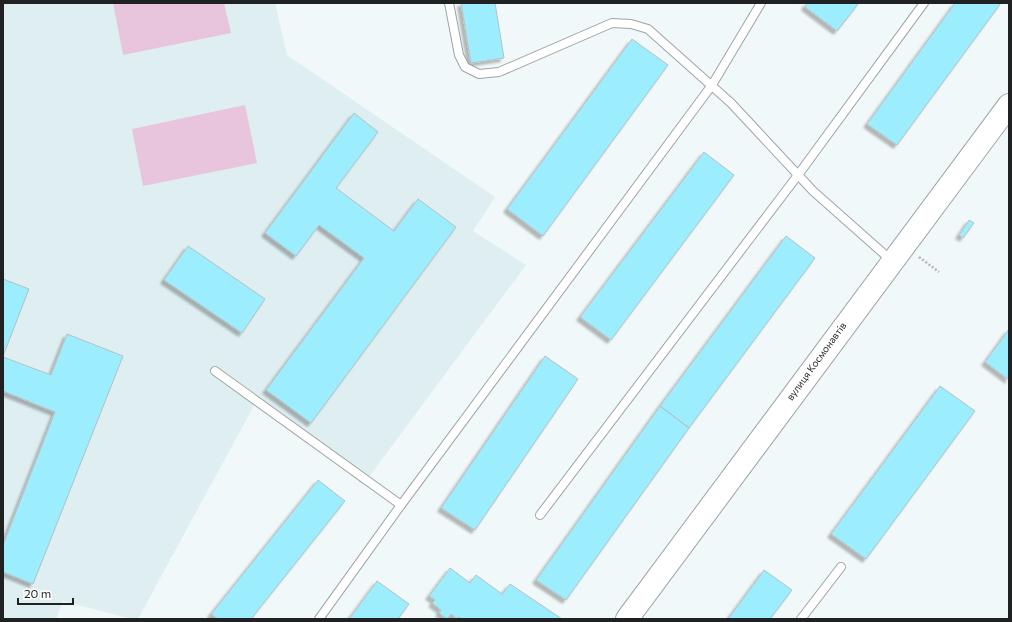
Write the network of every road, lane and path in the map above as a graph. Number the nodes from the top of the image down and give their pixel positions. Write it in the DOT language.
graph roads {
  1 [pos="449,3"];
  2 [pos="761,3"];
  3 [pos="924,3"];
  4 [pos="712,85"];
  5 [pos="1009,105"];
  6 [pos="798,175"];
  7 [pos="893,262"];
  8 [pos="215,371"];
  9 [pos="401,504"];
  10 [pos="540,515"];
  11 [pos="841,566"];
  12 [pos="319,619"];
  13 [pos="627,619"];
  14 [pos="801,619"];
  1 -- 4 [label="lane"];
  2 -- 4 [label="lane"];
  3 -- 6 [label="lane"];
  4 -- 6 [label="lane"];
  4 -- 9 [label="lane"];
  5 -- 7 [label="main road, вулиця Космонавтів"];
  6 -- 7 [label="lane"];
  6 -- 10 [label="lane"];
  7 -- 13 [label="main road, вулиця Космонавтів"];
  8 -- 9 [label="lane"];
  9 -- 12 [label="lane"];
  11 -- 14 [label="lane"];
}
